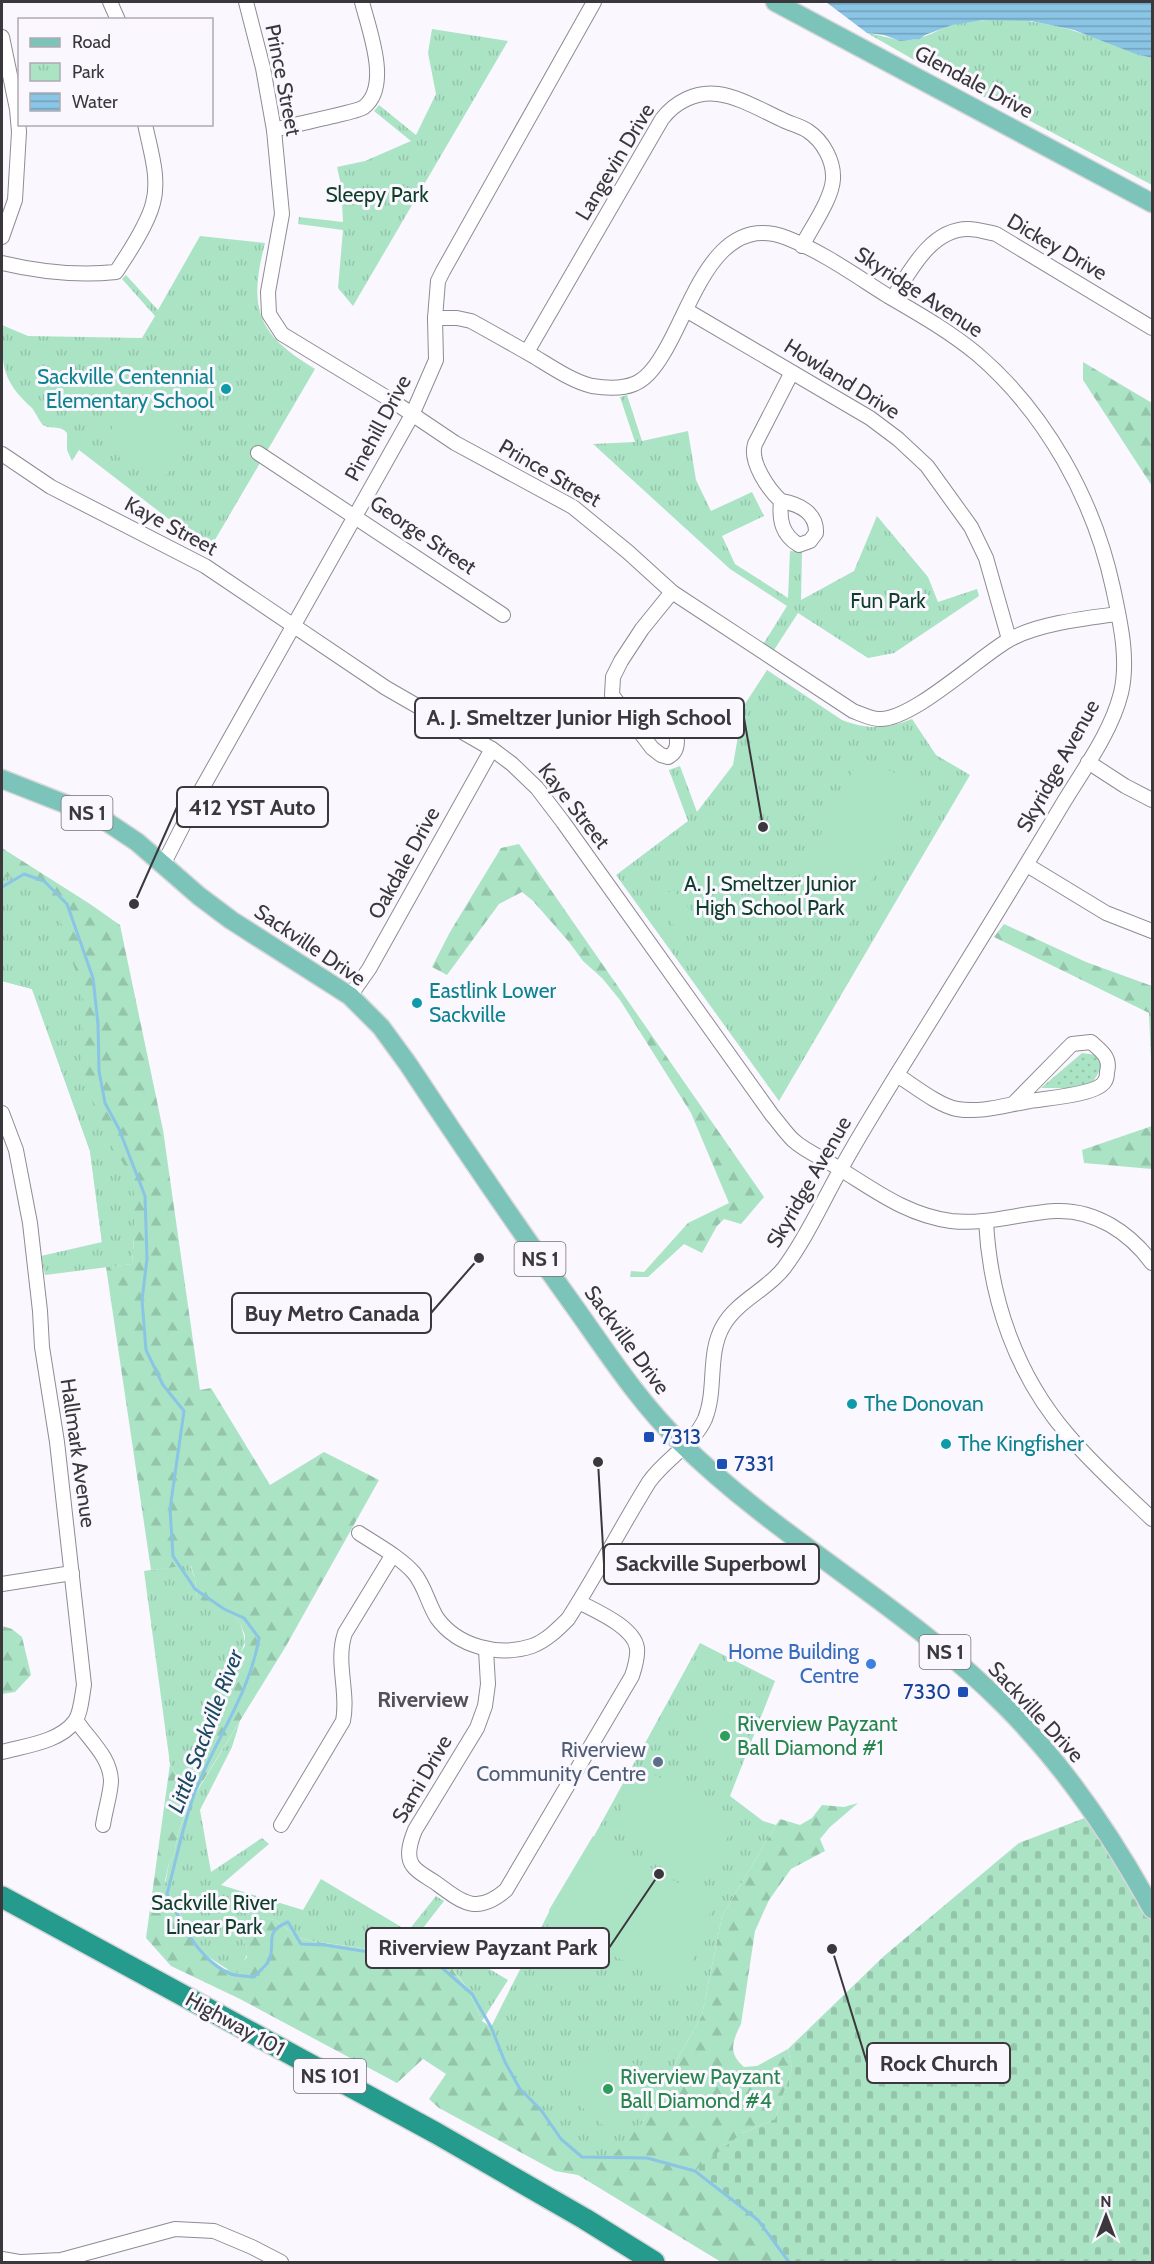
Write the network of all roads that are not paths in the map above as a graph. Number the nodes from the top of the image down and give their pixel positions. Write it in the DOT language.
graph roads {
  1 [pos="110,2"];
  2 [pos="246,2"];
  3 [pos="362,2"];
  4 [pos="594,2"];
  5 [pos="775,2"];
  6 [pos="117,18"];
  7 [pos="2,37"];
  8 [pos="18,120"];
  9 [pos="18,126"];
  10 [pos="145,126"];
  11 [pos="274,130"];
  12 [pos="1152,202"];
  13 [pos="2,237"];
  14 [pos="802,246"];
  15 [pos="2,264"];
  16 [pos="892,298"];
  17 [pos="686,310"];
  18 [pos="435,318"];
  19 [pos="1152,328"];
  20 [pos="527,352"];
  21 [pos="791,374"];
  22 [pos="412,415"];
  23 [pos="258,453"];
  24 [pos="2,454"];
  25 [pos="781,501"];
  26 [pos="355,515"];
  27 [pos="672,592"];
  28 [pos="1118,614"];
  29 [pos="503,615"];
  30 [pos="292,627"];
  31 [pos="1009,639"];
  32 [pos="625,712"];
  33 [pos="492,749"];
  34 [pos="1088,762"];
  35 [pos="2,779"];
  36 [pos="1152,800"];
  37 [pos="163,865"];
  38 [pos="1027,865"];
  39 [pos="1152,931"];
  40 [pos="350,996"];
  41 [pos="897,1075"];
  42 [pos="1014,1104"];
  43 [pos="2,1113"];
  44 [pos="840,1169"];
  45 [pos="986,1221"];
  46 [pos="1152,1263"];
  47 [pos="684,1446"];
  48 [pos="1152,1519"];
  49 [pos="359,1533"];
  50 [pos="392,1556"];
  51 [pos="72,1573"];
  52 [pos="2,1584"];
  53 [pos="579,1602"];
  54 [pos="486,1650"];
  55 [pos="76,1720"];
  56 [pos="2,1752"];
  57 [pos="103,1825"];
  58 [pos="281,1825"];
  59 [pos="2,1897"];
  60 [pos="1152,1909"];
  61 [pos="2,1912"];
  62 [pos="2,2259"];
  63 [pos="20,2262"];
  64 [pos="280,2262"];
  65 [pos="629,2262"];
  66 [pos="654,2262"];
  1 -- 6 [label="street"];
  2 -- 11 [label="street, Prince Street"];
  3 -- 11 [label="street"];
  4 -- 18 [label="street, Pinehill Drive"];
  5 -- 12 [label="main road, Glendale Drive"];
  7 -- 8 [label="street"];
  9 -- 13 [label="street"];
  10 -- 15 [label="street"];
  11 -- 22 [label="street, Prince Street"];
  14 -- 16 [label="street, Skyridge Avenue"];
  14 -- 17 [label="street, Skyridge Avenue"];
  14 -- 20 [label="street, Langevin Drive"];
  16 -- 19 [label="street, Dickey Drive"];
  16 -- 28 [label="street, Skyridge Avenue"];
  17 -- 20 [label="street, Skyridge Avenue"];
  17 -- 21 [label="street, Howland Drive"];
  18 -- 20 [label="street, Skyridge Avenue"];
  18 -- 22 [label="street, Pinehill Drive"];
  21 -- 25 [label="street"];
  21 -- 31 [label="street, Howland Drive"];
  22 -- 26 [label="street, Pinehill Drive"];
  22 -- 27 [label="street, Prince Street"];
  23 -- 26 [label="street, George Street"];
  24 -- 30 [label="street, Kaye Street"];
  26 -- 29 [label="street, George Street"];
  26 -- 30 [label="street, Pinehill Drive"];
  27 -- 31 [label="street, Prince Street"];
  27 -- 32 [label="street"];
  28 -- 31 [label="street, Prince Street"];
  28 -- 34 [label="street, Skyridge Avenue"];
  30 -- 33 [label="street, Kaye Street"];
  30 -- 37 [label="street, Pinehill Drive"];
  33 -- 40 [label="street, Oakdale Drive"];
  33 -- 44 [label="street, Kaye Street"];
  34 -- 36 [label="street"];
  34 -- 38 [label="street, Skyridge Avenue"];
  35 -- 37 [label="main road, Sackville Drive / NS 1"];
  37 -- 40 [label="main road, Sackville Drive / NS 1"];
  38 -- 39 [label="street"];
  38 -- 41 [label="street, Skyridge Avenue"];
  40 -- 47 [label="main road, Sackville Drive / NS 1"];
  41 -- 42 [label="street"];
  41 -- 44 [label="street, Skyridge Avenue"];
  42 -- 42 [label="street"];
  43 -- 51 [label="street, Hallmark Avenue"];
  44 -- 45 [label="street, Kaye Street"];
  44 -- 47 [label="street, Skyridge Avenue"];
  45 -- 46 [label="street, Kaye Street"];
  45 -- 48 [label="street"];
  47 -- 53 [label="street, Skyridge Avenue"];
  47 -- 60 [label="main road, Sackville Drive / NS 1"];
  49 -- 50 [label="street"];
  50 -- 54 [label="street"];
  50 -- 58 [label="street"];
  51 -- 52 [label="street"];
  51 -- 55 [label="street, Hallmark Avenue"];
  53 -- 54 [label="street, Skyridge Avenue"];
  53 -- 54 [label="street, Sami Drive"];
  55 -- 56 [label="street"];
  55 -- 57 [label="street"];
  59 -- 66 [label="highway, Highway 101 / NS 101"];
  61 -- 65 [label="highway, Highway 101 / NS 101"];
  62 -- 63 [label="street"];
  63 -- 64 [label="street"];
}
